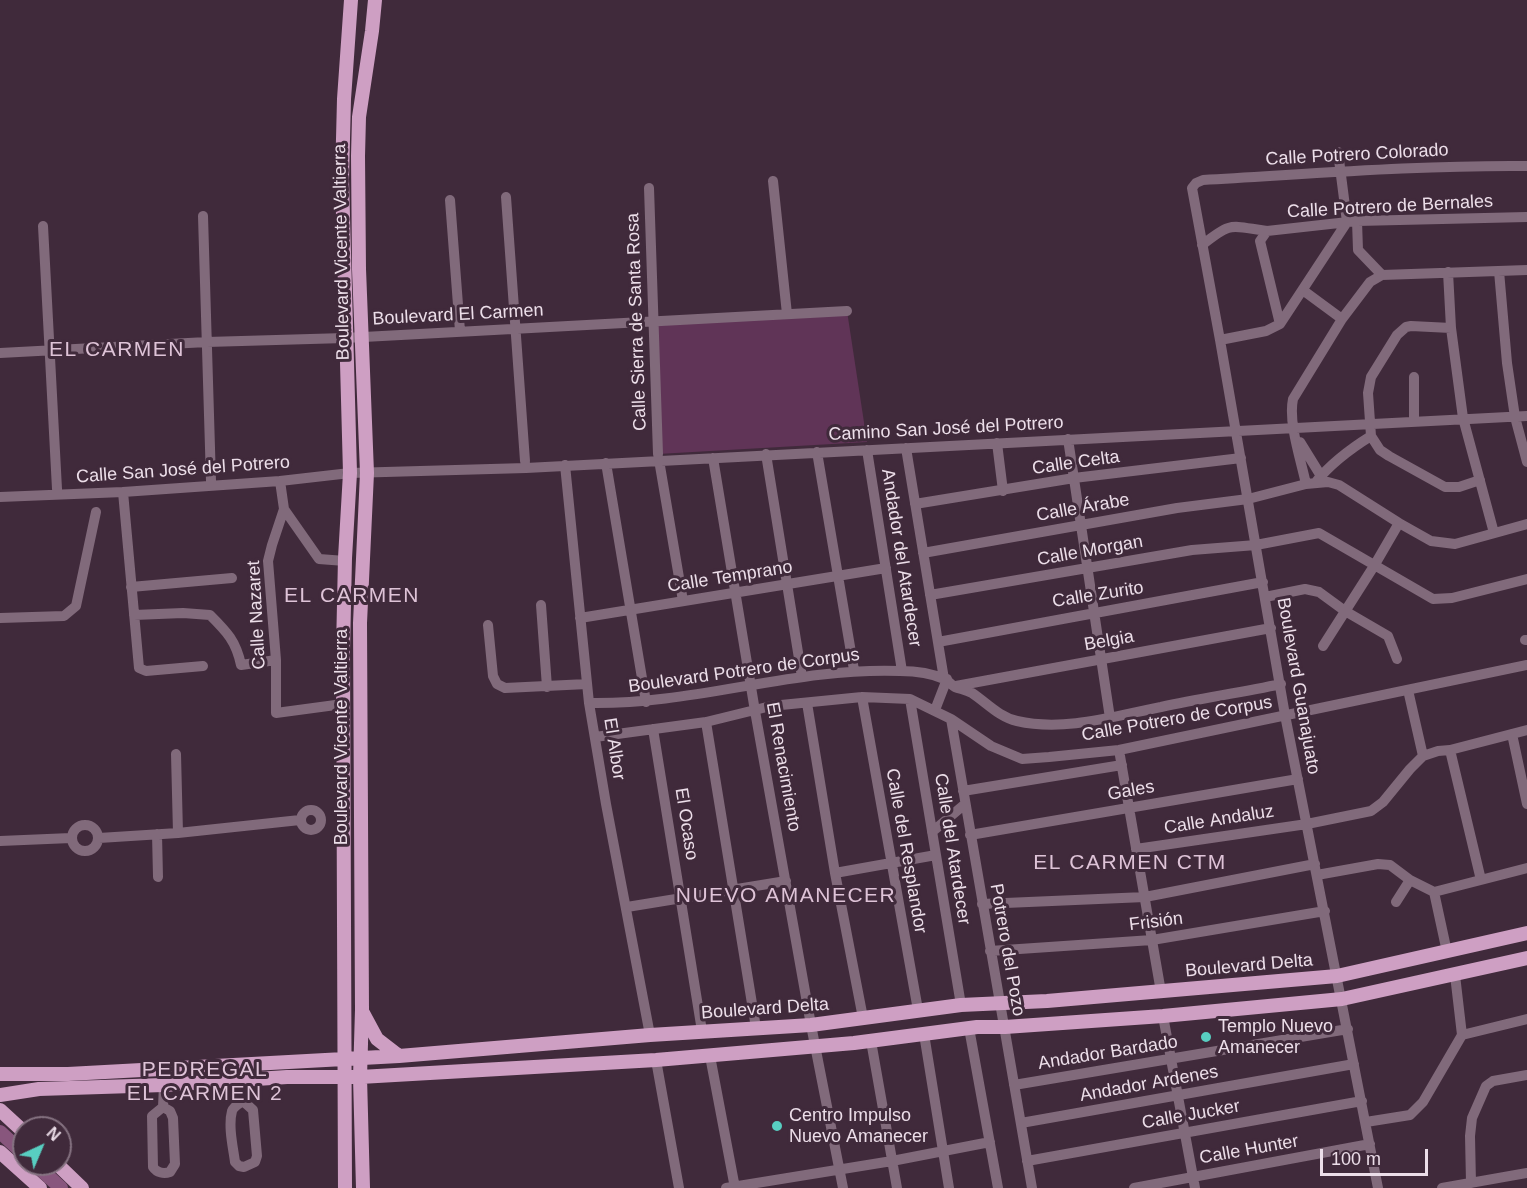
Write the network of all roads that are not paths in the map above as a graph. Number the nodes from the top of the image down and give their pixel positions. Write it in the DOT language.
graph roads {
  1 [pos="351,0"];
  2 [pos="375,0"];
  3 [pos="1338,152"];
  4 [pos="1527,166"];
  5 [pos="1341,171"];
  6 [pos="773,181"];
  7 [pos="649,188"];
  8 [pos="1192,188"];
  9 [pos="506,197"];
  10 [pos="450,200"];
  11 [pos="202,216"];
  12 [pos="1527,217"];
  13 [pos="1352,222"];
  14 [pos="43,226"];
  15 [pos="1267,231"];
  16 [pos="1340,233"];
  17 [pos="1202,245"];
  18 [pos="1358,250"];
  19 [pos="1527,270"];
  20 [pos="1499,271"];
  21 [pos="1448,272"];
  22 [pos="1382,275"];
  23 [pos="1304,291"];
  24 [pos="847,311"];
  25 [pos="787,314"];
  26 [pos="1342,319"];
  27 [pos="653,320"];
  28 [pos="1280,324"];
  29 [pos="516,328"];
  30 [pos="1452,328"];
  31 [pos="460,331"];
  32 [pos="362,337"];
  33 [pos="345,338"];
  34 [pos="1220,340"];
  35 [pos="207,342"];
  36 [pos="49,352"];
  37 [pos="0,353"];
  38 [pos="1414,377"];
  39 [pos="1527,416"];
  40 [pos="1515,417"];
  41 [pos="1463,418"];
  42 [pos="1414,421"];
  43 [pos="1294,430"];
  44 [pos="1236,431"];
  45 [pos="1370,431"];
  46 [pos="1068,439"];
  47 [pos="997,443"];
  48 [pos="906,448"];
  49 [pos="867,450"];
  50 [pos="817,452"];
  51 [pos="766,454"];
  52 [pos="658,457"];
  53 [pos="713,458"];
  54 [pos="1241,458"];
  55 [pos="525,461"];
  56 [pos="1527,462"];
  57 [pos="606,463"];
  58 [pos="565,465"];
  59 [pos="350,473"];
  60 [pos="367,473"];
  61 [pos="1074,478"];
  62 [pos="1480,480"];
  63 [pos="211,481"];
  64 [pos="280,481"];
  65 [pos="1314,481"];
  66 [pos="57,489"];
  67 [pos="1003,491"];
  68 [pos="123,492"];
  69 [pos="0,497"];
  70 [pos="1248,500"];
  71 [pos="915,504"];
  72 [pos="284,509"];
  73 [pos="96,512"];
  74 [pos="1399,523"];
  75 [pos="1081,524"];
  76 [pos="1527,524"];
  77 [pos="1494,533"];
  78 [pos="1256,545"];
  79 [pos="924,553"];
  80 [pos="345,561"];
  81 [pos="1374,566"];
  82 [pos="886,568"];
  83 [pos="1087,568"];
  84 [pos="838,576"];
  85 [pos="232,578"];
  86 [pos="1527,579"];
  87 [pos="1263,582"];
  88 [pos="787,584"];
  89 [pos="131,587"];
  90 [pos="736,592"];
  91 [pos="930,595"];
  92 [pos="1266,597"];
  93 [pos="682,601"];
  94 [pos="541,605"];
  95 [pos="631,610"];
  96 [pos="1345,611"];
  97 [pos="1094,613"];
  98 [pos="134,615"];
  99 [pos="0,618"];
  100 [pos="580,618"];
  101 [pos="488,625"];
  102 [pos="1271,628"];
  103 [pos="938,642"];
  104 [pos="1323,646"];
  105 [pos="1397,659"];
  106 [pos="276,660"];
  107 [pos="1101,660"];
  108 [pos="1527,665"];
  109 [pos="203,666"];
  110 [pos="854,670"];
  111 [pos="903,671"];
  112 [pos="802,677"];
  113 [pos="948,681"];
  114 [pos="587,684"];
  115 [pos="547,687"];
  116 [pos="752,687"];
  117 [pos="1282,689"];
  118 [pos="1408,690"];
  119 [pos="862,697"];
  120 [pos="910,699"];
  121 [pos="646,702"];
  122 [pos="343,704"];
  123 [pos="589,704"];
  124 [pos="807,704"];
  125 [pos="755,708"];
  126 [pos="935,710"];
  127 [pos="1285,712"];
  128 [pos="1110,718"];
  129 [pos="951,719"];
  130 [pos="706,722"];
  131 [pos="653,729"];
  132 [pos="1527,730"];
  133 [pos="1512,734"];
  134 [pos="595,737"];
  135 [pos="1119,750"];
  136 [pos="1450,750"];
  137 [pos="176,754"];
  138 [pos="1423,756"];
  139 [pos="1122,765"];
  140 [pos="1298,779"];
  141 [pos="963,791"];
  142 [pos="1527,802"];
  143 [pos="965,804"];
  144 [pos="1129,808"];
  145 [pos="300,820"];
  146 [pos="1307,824"];
  147 [pos="932,832"];
  148 [pos="178,833"];
  149 [pos="157,834"];
  150 [pos="970,835"];
  151 [pos="71,838"];
  152 [pos="99,838"];
  153 [pos="0,841"];
  154 [pos="1136,849"];
  155 [pos="936,855"];
  156 [pos="891,863"];
  157 [pos="1527,868"];
  158 [pos="1316,869"];
  159 [pos="835,873"];
  160 [pos="158,877"];
  161 [pos="1410,880"];
  162 [pos="1481,880"];
  163 [pos="786,881"];
  164 [pos="733,890"];
  165 [pos="1434,892"];
  166 [pos="1144,897"];
  167 [pos="681,898"];
  168 [pos="1396,902"];
  169 [pos="982,904"];
  170 [pos="627,907"];
  171 [pos="1325,911"];
  172 [pos="1527,933"];
  173 [pos="1152,940"];
  174 [pos="990,951"];
  175 [pos="1447,952"];
  176 [pos="1527,957"];
  177 [pos="1455,975"];
  178 [pos="1337,976"];
  179 [pos="1161,992"];
  180 [pos="1342,999"];
  181 [pos="998,1003"];
  182 [pos="961,1005"];
  183 [pos="362,1010"];
  184 [pos="918,1010"];
  185 [pos="1163,1016"];
  186 [pos="863,1018"];
  187 [pos="1527,1019"];
  188 [pos="811,1025"];
  189 [pos="1005,1027"];
  190 [pos="756,1028"];
  191 [pos="969,1028"];
  192 [pos="1348,1029"];
  193 [pos="702,1031"];
  194 [pos="924,1034"];
  195 [pos="650,1035"];
  196 [pos="1462,1035"];
  197 [pos="598,1041"];
  198 [pos="871,1041"];
  199 [pos="534,1045"];
  200 [pos="816,1047"];
  201 [pos="399,1056"];
  202 [pos="710,1056"];
  203 [pos="353,1058"];
  204 [pos="656,1060"];
  205 [pos="1172,1060"];
  206 [pos="286,1061"];
  207 [pos="603,1063"];
  208 [pos="1354,1064"];
  209 [pos="178,1067"];
  210 [pos="528,1067"];
  211 [pos="0,1074"];
  212 [pos="1527,1075"];
  213 [pos="385,1076"];
  214 [pos="287,1077"];
  215 [pos="353,1077"];
  216 [pos="242,1080"];
  217 [pos="179,1084"];
  218 [pos="164,1085"];
  219 [pos="1014,1085"];
  220 [pos="7,1094"];
  221 [pos="1178,1095"];
  222 [pos="243,1101"];
  223 [pos="1362,1101"];
  224 [pos="361,1102"];
  225 [pos="163,1107"];
  226 [pos="4,1114"];
  227 [pos="1366,1122"];
  228 [pos="1021,1123"];
  229 [pos="1185,1133"];
  230 [pos="990,1142"];
  231 [pos="1370,1144"];
  232 [pos="0,1152"];
  233 [pos="942,1152"];
  234 [pos="892,1161"];
  235 [pos="1027,1161"];
  236 [pos="840,1169"];
  237 [pos="1527,1173"];
  238 [pos="70,1176"];
  239 [pos="788,1183"];
  240 [pos="1194,1183"];
  241 [pos="1477,1184"];
  242 [pos="732,1187"];
  243 [pos="40,1188"];
  244 [pos="82,1188"];
  245 [pos="345,1188"];
  246 [pos="363,1188"];
  247 [pos="679,1188"];
  248 [pos="843,1188"];
  249 [pos="897,1188"];
  250 [pos="949,1188"];
  251 [pos="998,1188"];
  252 [pos="1032,1188"];
  253 [pos="1134,1188"];
  254 [pos="1378,1188"];
  255 [pos="1443,1188"];
  1 -- 33 [label="main road, Boulevard Vicente Valtierra"];
  2 -- 32 [label="main road, Boulevard Vicente Valtierra"];
  3 -- 5 [label="street"];
  4 -- 5 [label="street, Calle Potrero Colorado"];
  5 -- 8 [label="street, Calle Potrero Colorado"];
  5 -- 13 [label="street"];
  6 -- 25 [label="street"];
  7 -- 27 [label="street, Calle Sierra de Santa Rosa"];
  8 -- 17 [label="street, Boulevard Guanajuato"];
  9 -- 29 [label="street"];
  10 -- 31 [label="street"];
  11 -- 35 [label="street"];
  12 -- 13 [label="street, Calle Potrero de Bernales"];
  13 -- 15 [label="street, Calle Potrero de Bernales"];
  13 -- 16 [label="street"];
  13 -- 18 [label="street"];
  14 -- 36 [label="street"];
  15 -- 17 [label="street"];
  15 -- 28 [label="street, Calle Potrero de Bernales"];
  16 -- 18 [label="street"];
  16 -- 23 [label="street"];
  17 -- 34 [label="street, Boulevard Guanajuato"];
  18 -- 22 [label="street"];
  19 -- 20 [label="street"];
  20 -- 21 [label="street"];
  20 -- 40 [label="street"];
  21 -- 22 [label="street"];
  21 -- 30 [label="street"];
  22 -- 26 [label="street"];
  23 -- 26 [label="street"];
  23 -- 28 [label="street"];
  24 -- 25 [label="street, Boulevard El Carmen"];
  25 -- 27 [label="street, Boulevard El Carmen"];
  26 -- 43 [label="street"];
  27 -- 29 [label="street, Boulevard El Carmen"];
  27 -- 52 [label="street, Calle Sierra de Santa Rosa"];
  28 -- 34 [label="street"];
  29 -- 31 [label="street, Boulevard El Carmen"];
  29 -- 55 [label="street"];
  30 -- 41 [label="street"];
  30 -- 45 [label="street"];
  31 -- 32 [label="street, Boulevard El Carmen"];
  32 -- 33 [label="street, Boulevard El Carmen"];
  32 -- 60 [label="main road, Boulevard Vicente Valtierra"];
  33 -- 35 [label="street, Boulevard El Carmen"];
  33 -- 59 [label="main road, Boulevard Vicente Valtierra"];
  34 -- 44 [label="street, Boulevard Guanajuato"];
  35 -- 36 [label="street, Boulevard El Carmen"];
  35 -- 63 [label="street"];
  36 -- 37 [label="street, Boulevard El Carmen"];
  36 -- 66 [label="street"];
  38 -- 42 [label="street"];
  39 -- 40 [label="street, Camino San José del Potrero"];
  40 -- 41 [label="street, Camino San José del Potrero"];
  40 -- 56 [label="street"];
  41 -- 42 [label="street, Camino San José del Potrero"];
  41 -- 62 [label="street"];
  42 -- 45 [label="street, Camino San José del Potrero"];
  43 -- 44 [label="street, Camino San José del Potrero"];
  43 -- 45 [label="street, Camino San José del Potrero"];
  43 -- 65 [label="street"];
  43 -- 65 [label="street"];
  44 -- 46 [label="street, Camino San José del Potrero"];
  44 -- 54 [label="street, Boulevard Guanajuato"];
  45 -- 62 [label="street"];
  45 -- 65 [label="street"];
  46 -- 47 [label="street, Camino San José del Potrero"];
  46 -- 61 [label="street"];
  47 -- 48 [label="street, Camino San José del Potrero"];
  47 -- 67 [label="street"];
  48 -- 49 [label="street, Camino San José del Potrero"];
  48 -- 71 [label="street"];
  49 -- 50 [label="street, Camino San José del Potrero"];
  49 -- 82 [label="street, Andador del Atardecer"];
  50 -- 51 [label="street, Camino San José del Potrero"];
  50 -- 84 [label="street"];
  51 -- 53 [label="street, Camino San José del Potrero"];
  51 -- 88 [label="street"];
  52 -- 53 [label="street, Camino San José del Potrero"];
  52 -- 57 [label="street, Camino San José del Potrero"];
  52 -- 93 [label="street, Calle Sierra de Santa Rosa"];
  53 -- 90 [label="street, El Renacimiento"];
  54 -- 61 [label="street, Calle Celta"];
  54 -- 70 [label="street, Boulevard Guanajuato"];
  57 -- 58 [label="street, Camino San José del Potrero"];
  57 -- 95 [label="street"];
  58 -- 60 [label="street, Camino San José del Potrero"];
  58 -- 100 [label="street, El Albor"];
  59 -- 60 [label="street, Calle San José del Potrero"];
  59 -- 64 [label="street, Calle San José del Potrero"];
  59 -- 80 [label="main road, Boulevard Vicente Valtierra"];
  60 -- 183 [label="main road, Boulevard Vicente Valtierra"];
  61 -- 67 [label="street, Calle Celta"];
  61 -- 75 [label="street"];
  62 -- 77 [label="street"];
  64 -- 68 [label="street, Calle San José del Potrero"];
  64 -- 72 [label="street, Calle Nazaret"];
  65 -- 70 [label="street, Calle Árabe"];
  65 -- 74 [label="street"];
  67 -- 71 [label="street, Calle Celta"];
  68 -- 69 [label="street, Calle San José del Potrero"];
  68 -- 89 [label="street"];
  70 -- 75 [label="street, Calle Árabe"];
  70 -- 78 [label="street, Boulevard Guanajuato"];
  71 -- 79 [label="street"];
  72 -- 80 [label="street"];
  72 -- 106 [label="street, Calle Nazaret"];
  73 -- 99 [label="street"];
  74 -- 77 [label="street"];
  74 -- 81 [label="street"];
  75 -- 79 [label="street, Calle Árabe"];
  75 -- 83 [label="street"];
  76 -- 77 [label="street"];
  78 -- 81 [label="street, Calle Morgan"];
  78 -- 83 [label="street, Calle Morgan"];
  78 -- 87 [label="street, Boulevard Guanajuato"];
  79 -- 91 [label="street"];
  80 -- 122 [label="main road, Boulevard Vicente Valtierra"];
  81 -- 86 [label="street, Calle Morgan"];
  81 -- 96 [label="street"];
  82 -- 84 [label="street, Calle Temprano"];
  82 -- 111 [label="street, Andador del Atardecer"];
  83 -- 91 [label="street, Calle Morgan"];
  83 -- 97 [label="street"];
  84 -- 88 [label="street, Calle Temprano"];
  84 -- 110 [label="street"];
  85 -- 89 [label="street"];
  87 -- 92 [label="street, Boulevard Guanajuato"];
  87 -- 97 [label="street, Calle Zurito"];
  88 -- 90 [label="street, Calle Temprano"];
  88 -- 112 [label="street"];
  89 -- 98 [label="street"];
  90 -- 93 [label="street, Calle Temprano"];
  90 -- 116 [label="street, El Renacimiento"];
  91 -- 103 [label="street"];
  92 -- 96 [label="street"];
  92 -- 102 [label="street, Boulevard Guanajuato"];
  93 -- 95 [label="street, Calle Temprano"];
  94 -- 115 [label="street"];
  95 -- 100 [label="street, Calle Temprano"];
  95 -- 121 [label="street"];
  96 -- 104 [label="street"];
  96 -- 105 [label="street"];
  97 -- 103 [label="street, Calle Zurito"];
  97 -- 107 [label="street"];
  98 -- 106 [label="street"];
  98 -- 109 [label="street"];
  100 -- 114 [label="street, El Albor"];
  101 -- 115 [label="street"];
  102 -- 107 [label="street, Belgia"];
  102 -- 117 [label="street, Boulevard Guanajuato"];
  103 -- 113 [label="street"];
  106 -- 122 [label="street, Calle Nazaret"];
  107 -- 113 [label="street, Belgia"];
  107 -- 128 [label="street"];
  108 -- 118 [label="street, Calle Potrero de Corpus"];
  110 -- 111 [label="street, Boulevard Potrero de Corpus"];
  110 -- 112 [label="street, Boulevard Potrero de Corpus"];
  111 -- 113 [label="street, Boulevard Potrero de Corpus"];
  112 -- 116 [label="street, Boulevard Potrero de Corpus"];
  113 -- 126 [label="street"];
  113 -- 128 [label="street, Boulevard Potrero de Corpus"];
  114 -- 115 [label="street"];
  114 -- 123 [label="street, El Albor"];
  116 -- 121 [label="street, Boulevard Potrero de Corpus"];
  116 -- 125 [label="street, El Renacimiento"];
  117 -- 127 [label="street, Boulevard Guanajuato"];
  117 -- 128 [label="street, Boulevard Potrero de Corpus"];
  118 -- 127 [label="street, Calle Potrero de Corpus"];
  118 -- 138 [label="street"];
  119 -- 120 [label="street, Calle Potrero de Corpus"];
  119 -- 124 [label="street, Calle Potrero de Corpus"];
  119 -- 156 [label="street, Calle del Resplandor"];
  120 -- 126 [label="street, Calle Potrero de Corpus"];
  120 -- 147 [label="street, Calle del Atardecer"];
  121 -- 123 [label="street, Boulevard Potrero de Corpus"];
  122 -- 203 [label="main road, Boulevard Vicente Valtierra"];
  123 -- 134 [label="street, El Albor"];
  124 -- 125 [label="street, Calle Potrero de Corpus"];
  124 -- 159 [label="street"];
  125 -- 130 [label="street, Calle Potrero de Corpus"];
  125 -- 163 [label="street, El Renacimiento"];
  126 -- 129 [label="street, Calle Potrero de Corpus"];
  127 -- 135 [label="street, Calle Potrero de Corpus"];
  127 -- 140 [label="street, Boulevard Guanajuato"];
  129 -- 135 [label="street, Calle Potrero de Corpus"];
  129 -- 141 [label="street, Potrero del Pozo"];
  130 -- 131 [label="street, Calle Potrero de Corpus"];
  130 -- 164 [label="street"];
  131 -- 134 [label="street, Calle Potrero de Corpus"];
  131 -- 167 [label="street, El Ocaso"];
  132 -- 133 [label="street"];
  133 -- 136 [label="street"];
  133 -- 142 [label="street"];
  134 -- 170 [label="street, El Albor"];
  135 -- 139 [label="street"];
  136 -- 138 [label="street"];
  136 -- 162 [label="street"];
  137 -- 148 [label="street"];
  138 -- 146 [label="street, Calle Andaluz"];
  139 -- 141 [label="street"];
  139 -- 144 [label="street"];
  140 -- 144 [label="street, Gales"];
  140 -- 146 [label="street, Boulevard Guanajuato"];
  141 -- 143 [label="street, Potrero del Pozo"];
  143 -- 147 [label="street"];
  143 -- 150 [label="street, Potrero del Pozo"];
  144 -- 150 [label="street, Gales"];
  144 -- 154 [label="street"];
  145 -- 148 [label="street"];
  146 -- 154 [label="street, Calle Andaluz"];
  146 -- 158 [label="street, Boulevard Guanajuato"];
  147 -- 155 [label="street, Calle del Atardecer"];
  148 -- 149 [label="street"];
  149 -- 152 [label="street"];
  149 -- 160 [label="street"];
  150 -- 169 [label="street, Potrero del Pozo"];
  151 -- 152 [label="street"];
  151 -- 152 [label="street"];
  151 -- 153 [label="street"];
  154 -- 166 [label="street"];
  155 -- 156 [label="street"];
  155 -- 182 [label="street, Calle del Atardecer"];
  156 -- 159 [label="street"];
  156 -- 184 [label="street, Calle del Resplandor"];
  157 -- 162 [label="street"];
  158 -- 161 [label="street"];
  158 -- 166 [label="street"];
  158 -- 171 [label="street, Boulevard Guanajuato"];
  159 -- 186 [label="street"];
  161 -- 165 [label="street"];
  161 -- 168 [label="street"];
  162 -- 165 [label="street"];
  163 -- 164 [label="street"];
  163 -- 188 [label="street, El Renacimiento"];
  164 -- 167 [label="street"];
  164 -- 190 [label="street"];
  165 -- 175 [label="street"];
  166 -- 169 [label="street"];
  166 -- 173 [label="street"];
  167 -- 170 [label="street"];
  167 -- 193 [label="street, El Ocaso"];
  169 -- 174 [label="street, Potrero del Pozo"];
  170 -- 195 [label="street, El Albor"];
  171 -- 173 [label="street, Frisión"];
  171 -- 178 [label="street, Boulevard Guanajuato"];
  172 -- 175 [label="main road, Boulevard Delta"];
  173 -- 174 [label="street, Frisión"];
  173 -- 179 [label="street"];
  174 -- 181 [label="street, Potrero del Pozo"];
  175 -- 178 [label="main road, Boulevard Delta"];
  176 -- 177 [label="main road"];
  177 -- 180 [label="main road"];
  177 -- 196 [label="street"];
  178 -- 179 [label="main road, Boulevard Delta"];
  178 -- 180 [label="street, Boulevard Guanajuato"];
  179 -- 181 [label="main road, Boulevard Delta"];
  180 -- 185 [label="main road"];
  180 -- 192 [label="street, Boulevard Guanajuato"];
  181 -- 182 [label="main road, Boulevard Delta"];
  181 -- 189 [label="street, Potrero del Pozo"];
  182 -- 184 [label="main road, Boulevard Delta"];
  183 -- 201 [label="main road"];
  183 -- 203 [label="main road, Boulevard Vicente Valtierra"];
  184 -- 186 [label="main road, Boulevard Delta"];
  185 -- 189 [label="main road"];
  185 -- 205 [label="street"];
  186 -- 188 [label="main road, Boulevard Delta"];
  187 -- 196 [label="street"];
  188 -- 190 [label="main road, Boulevard Delta"];
  188 -- 200 [label="street, El Renacimiento"];
  189 -- 191 [label="main road"];
  189 -- 219 [label="street, Potrero del Pozo"];
  190 -- 193 [label="main road, Boulevard Delta"];
  191 -- 194 [label="main road"];
  191 -- 230 [label="street"];
  192 -- 205 [label="street, Andador Bardado"];
  192 -- 208 [label="street, Boulevard Guanajuato"];
  193 -- 195 [label="main road, Boulevard Delta"];
  194 -- 198 [label="main road"];
  194 -- 233 [label="street"];
  195 -- 197 [label="main road, Boulevard Delta"];
  196 -- 227 [label="street"];
  197 -- 199 [label="main road, Boulevard Delta"];
  197 -- 207 [label="main road"];
  198 -- 200 [label="main road"];
  198 -- 234 [label="street"];
  199 -- 201 [label="main road, Boulevard Delta"];
  199 -- 210 [label="main road"];
  200 -- 202 [label="main road"];
  200 -- 236 [label="street, El Renacimiento"];
  201 -- 203 [label="main road, Boulevard Delta"];
  202 -- 204 [label="main road"];
  202 -- 242 [label="street"];
  203 -- 206 [label="main road, Boulevard Delta"];
  203 -- 215 [label="main road, Boulevard Vicente Valtierra"];
  204 -- 207 [label="main road"];
  204 -- 247 [label="street"];
  205 -- 219 [label="street, Andador Bardado"];
  205 -- 221 [label="street"];
  206 -- 209 [label="main road, Boulevard Delta"];
  206 -- 214 [label="main road"];
  207 -- 210 [label="main road"];
  208 -- 221 [label="street, Andador Ardenes"];
  208 -- 223 [label="street, Boulevard Guanajuato"];
  209 -- 211 [label="main road, Boulevard Delta"];
  209 -- 217 [label="main road"];
  210 -- 213 [label="main road"];
  212 -- 241 [label="street"];
  213 -- 215 [label="main road"];
  213 -- 224 [label="main road"];
  214 -- 215 [label="main road"];
  214 -- 216 [label="main road"];
  215 -- 224 [label="main road, Boulevard Vicente Valtierra"];
  215 -- 245 [label="main road, Boulevard Vicente Valtierra"];
  216 -- 217 [label="main road"];
  216 -- 222 [label="street"];
  217 -- 218 [label="main road"];
  218 -- 220 [label="main road"];
  218 -- 225 [label="street"];
  219 -- 228 [label="street, Potrero del Pozo"];
  220 -- 226 [label="main road"];
  221 -- 228 [label="street, Andador Ardenes"];
  221 -- 229 [label="street"];
  222 -- 222 [label="street"];
  223 -- 227 [label="street, Boulevard Guanajuato"];
  223 -- 229 [label="street, Calle Jucker"];
  224 -- 246 [label="main road, Boulevard Vicente Valtierra"];
  225 -- 225 [label="street"];
  227 -- 231 [label="street, Boulevard Guanajuato"];
  228 -- 235 [label="street, Potrero del Pozo"];
  229 -- 235 [label="street, Calle Jucker"];
  229 -- 240 [label="street"];
  230 -- 233 [label="street"];
  230 -- 251 [label="street"];
  231 -- 240 [label="street, Calle Hunter"];
  231 -- 254 [label="street, Boulevard Guanajuato"];
  232 -- 243 [label="main road"];
  233 -- 234 [label="street"];
  233 -- 250 [label="street"];
  234 -- 236 [label="street"];
  234 -- 249 [label="street"];
  235 -- 252 [label="street, Potrero del Pozo"];
  236 -- 239 [label="street"];
  236 -- 248 [label="street, El Renacimiento"];
  237 -- 241 [label="street"];
  238 -- 244 [label="main road"];
  239 -- 242 [label="street"];
  240 -- 253 [label="street, Calle Hunter"];
  241 -- 255 [label="street"];
}
